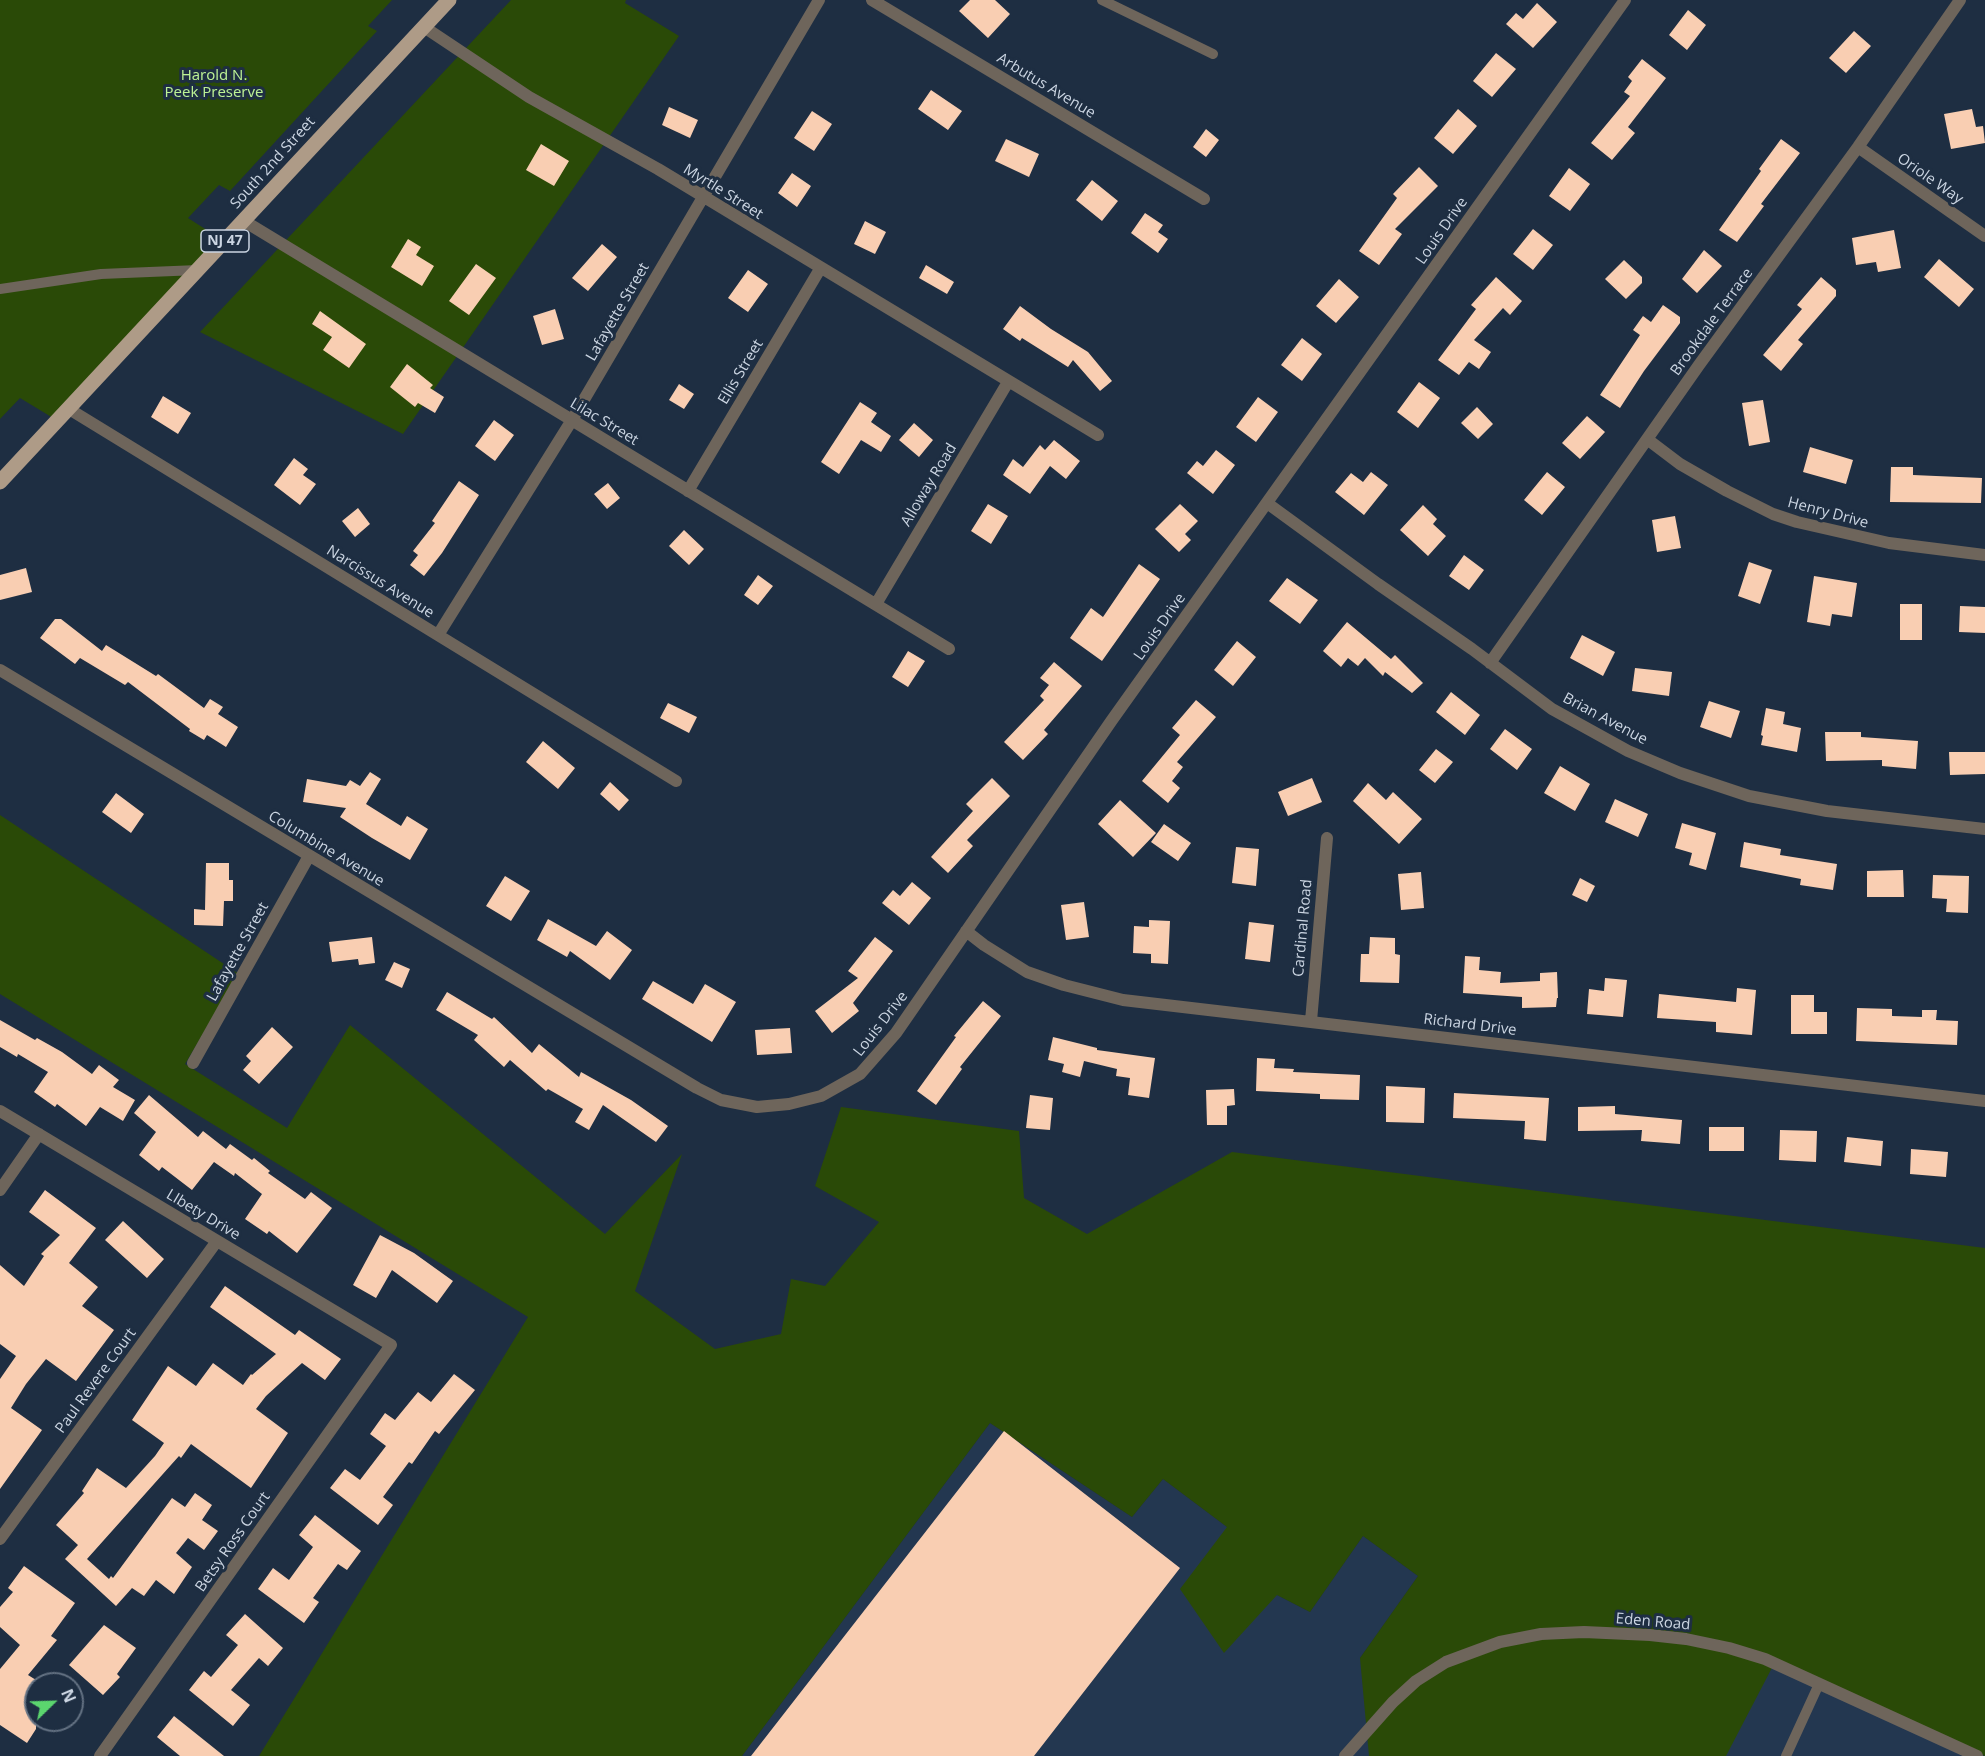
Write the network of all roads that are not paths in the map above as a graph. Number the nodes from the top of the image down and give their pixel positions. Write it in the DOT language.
graph roads {
  1 [pos="449,0"];
  2 [pos="819,0"];
  3 [pos="872,0"];
  4 [pos="1102,0"];
  5 [pos="1625,0"];
  6 [pos="1959,0"];
  7 [pos="424,27"];
  8 [pos="1213,54"];
  9 [pos="1858,147"];
  10 [pos="703,197"];
  11 [pos="1204,199"];
  12 [pos="244,221"];
  13 [pos="1985,236"];
  14 [pos="820,269"];
  15 [pos="198,270"];
  16 [pos="0,289"];
  17 [pos="1008,382"];
  18 [pos="69,409"];
  19 [pos="572,420"];
  20 [pos="1098,435"];
  21 [pos="1647,440"];
  22 [pos="0,482"];
  23 [pos="688,490"];
  24 [pos="1267,503"];
  25 [pos="1985,555"];
  26 [pos="876,604"];
  27 [pos="438,635"];
  28 [pos="949,649"];
  29 [pos="1490,663"];
  30 [pos="0,670"];
  31 [pos="676,781"];
  32 [pos="1985,829"];
  33 [pos="1327,838"];
  34 [pos="309,856"];
  35 [pos="966,931"];
  36 [pos="1311,1021"];
  37 [pos="638,1053"];
  38 [pos="193,1063"];
  39 [pos="1985,1101"];
  40 [pos="0,1111"];
  41 [pos="39,1134"];
  42 [pos="0,1190"];
  43 [pos="217,1241"];
  44 [pos="391,1345"];
  45 [pos="0,1539"];
  46 [pos="1819,1684"];
  47 [pos="100,1756"];
  48 [pos="1345,1756"];
  49 [pos="1786,1756"];
  50 [pos="1977,1756"];
  1 -- 7 [label="main road, South 2nd Street / NJ 47"];
  2 -- 10 [label="street, Lafayette Street"];
  3 -- 11 [label="street, Arbutus Avenue"];
  4 -- 8 [label="lane"];
  5 -- 24 [label="street, Louis Drive"];
  6 -- 9 [label="street, Brookdale Terrace"];
  7 -- 10 [label="street, Myrtle Street"];
  7 -- 12 [label="main road, South 2nd Street / NJ 47"];
  9 -- 13 [label="street, Oriole Way"];
  9 -- 21 [label="street, Brookdale Terrace"];
  10 -- 14 [label="street, Myrtle Street"];
  10 -- 19 [label="street, Lafayette Street"];
  12 -- 15 [label="main road, South 2nd Street / NJ 47"];
  12 -- 19 [label="street, Lilac Street"];
  14 -- 17 [label="street, Myrtle Street"];
  14 -- 23 [label="street, Ellis Street"];
  15 -- 16 [label="lane"];
  15 -- 18 [label="main road, South 2nd Street / NJ 47"];
  17 -- 20 [label="street, Myrtle Street"];
  17 -- 26 [label="street, Alloway Road"];
  18 -- 22 [label="main road, South 2nd Street / NJ 47"];
  18 -- 27 [label="street, Narcissus Avenue"];
  19 -- 23 [label="street, Lilac Street"];
  19 -- 27 [label="street, Lafayette Street"];
  21 -- 25 [label="street, Henry Drive"];
  21 -- 29 [label="street, Brookdale Terrace"];
  23 -- 26 [label="street, Lilac Street"];
  24 -- 29 [label="street, Brian Avenue"];
  24 -- 35 [label="street, Louis Drive"];
  26 -- 28 [label="street, Lilac Street"];
  27 -- 31 [label="street, Narcissus Avenue"];
  29 -- 32 [label="street, Brian Avenue"];
  30 -- 34 [label="street, Columbine Avenue"];
  33 -- 36 [label="street, Cardinal Road"];
  34 -- 37 [label="street, Columbine Avenue"];
  34 -- 38 [label="street, Lafayette Street"];
  35 -- 36 [label="street, Richard Drive"];
  35 -- 37 [label="street, Louis Drive"];
  36 -- 39 [label="street, Richard Drive"];
  40 -- 41 [label="street, LIbety Drive"];
  41 -- 42 [label="street"];
  41 -- 43 [label="street, LIbety Drive"];
  43 -- 44 [label="street, LIbety Drive"];
  43 -- 45 [label="street, Paul Revere Court"];
  44 -- 47 [label="street, Betsy Ross Court"];
  46 -- 48 [label="street, Eden Road"];
  46 -- 49 [label="lane"];
  46 -- 50 [label="street, Eden Road"];
}
